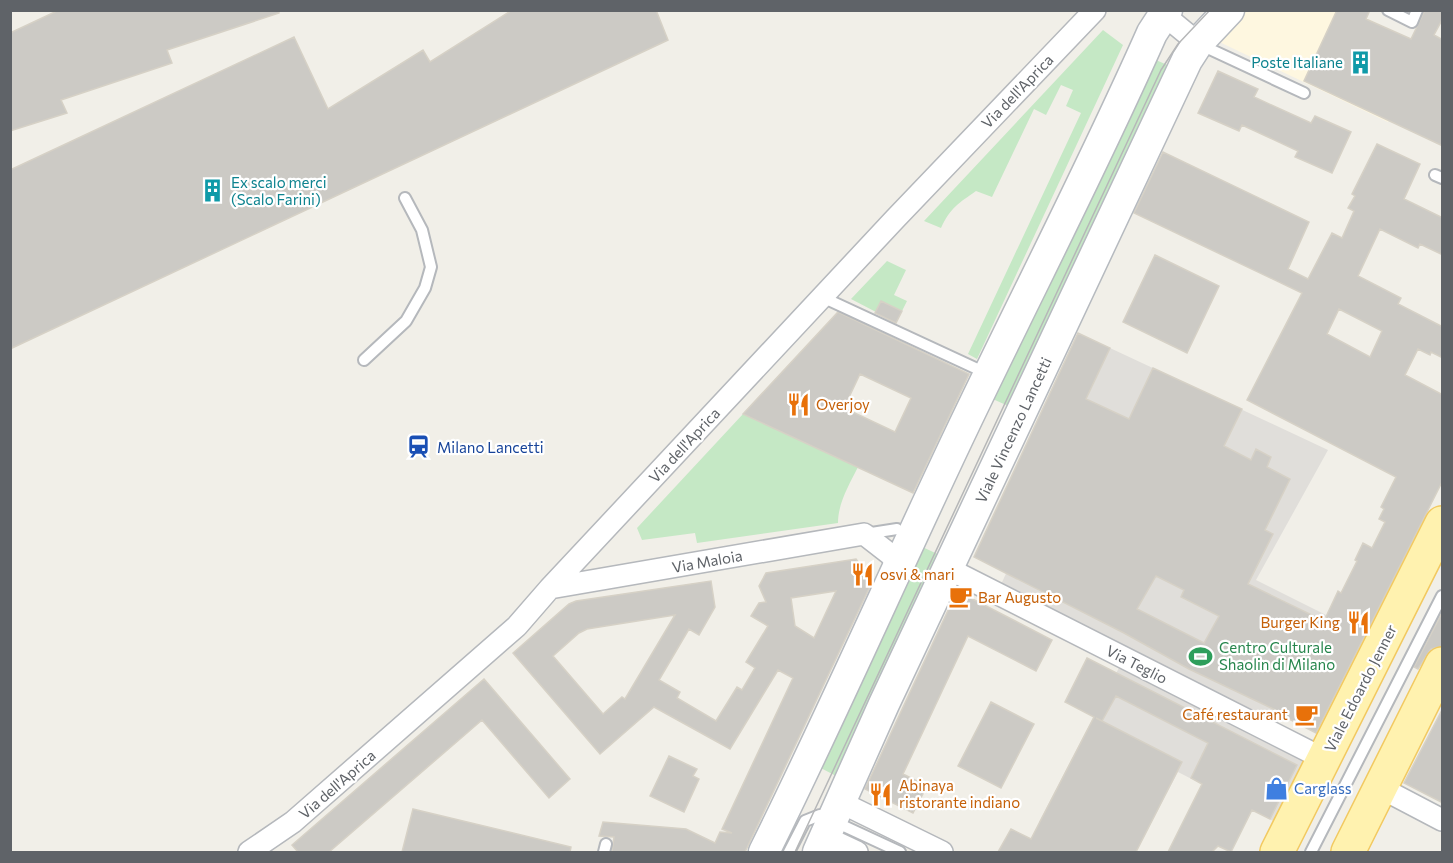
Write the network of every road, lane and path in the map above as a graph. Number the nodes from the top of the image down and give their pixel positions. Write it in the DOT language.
graph roads {
  1 [pos="1095,10"];
  2 [pos="1229,10"];
  3 [pos="1388,10"];
  4 [pos="1417,10"];
  5 [pos="1163,12"];
  6 [pos="1198,43"];
  7 [pos="1304,93"];
  8 [pos="405,198"];
  9 [pos="822,297"];
  10 [pos="364,360"];
  11 [pos="989,375"];
  12 [pos="1443,523"];
  13 [pos="897,530"];
  14 [pos="864,534"];
  15 [pos="898,567"];
  16 [pos="949,569"];
  17 [pos="550,588"];
  18 [pos="1443,596"];
  19 [pos="1443,664"];
  20 [pos="1324,759"];
  21 [pos="801,779"];
  22 [pos="1381,788"];
  23 [pos="1443,820"];
  24 [pos="822,829"];
  25 [pos="254,851"];
  26 [pos="764,852"];
  27 [pos="789,852"];
  28 [pos="857,852"];
  29 [pos="900,852"];
  30 [pos="942,852"];
  31 [pos="1276,852"];
  32 [pos="1311,852"];
  33 [pos="1348,852"];
  1 -- 9 [label="street, Via dell'Aprica"];
  2 -- 6 [label="main road, Viale Vincenzo Lancetti"];
  3 -- 4 [label="lane"];
  5 -- 6 [label="street, Viale Vincenzo Lancetti"];
  5 -- 11 [label="main road, Viale Vincenzo Lancetti"];
  6 -- 7 [label="lane"];
  6 -- 16 [label="main road, Viale Vincenzo Lancetti"];
  8 -- 10 [label="lane"];
  9 -- 11 [label="lane"];
  9 -- 17 [label="street, Via dell'Aprica"];
  11 -- 15 [label="main road, Viale Vincenzo Lancetti"];
  12 -- 20 [label="main road, Viale Edoardo Jenner"];
  13 -- 14 [label="lane, Via Maloia"];
  14 -- 15 [label="street"];
  14 -- 17 [label="street, Via Maloia"];
  15 -- 21 [label="main road, Viale Vincenzo Lancetti"];
  16 -- 20 [label="street, Via Teglio"];
  16 -- 24 [label="main road, Viale Vincenzo Lancetti"];
  17 -- 25 [label="street, Via dell'Aprica"];
  18 -- 32 [label="lane, Viale Edoardo Jenner"];
  19 -- 22 [label="main road"];
  20 -- 31 [label="main road, Viale Edoardo Jenner"];
  21 -- 24 [label="lane, Viale Vincenzo Lancetti"];
  21 -- 26 [label="main road, Viale Vincenzo Lancetti"];
  22 -- 23 [label="street"];
  22 -- 33 [label="main road"];
  24 -- 27 [label="lane, Viale Vincenzo Lancetti"];
  24 -- 28 [label="street"];
  24 -- 29 [label="lane"];
  24 -- 30 [label="street"];
}
